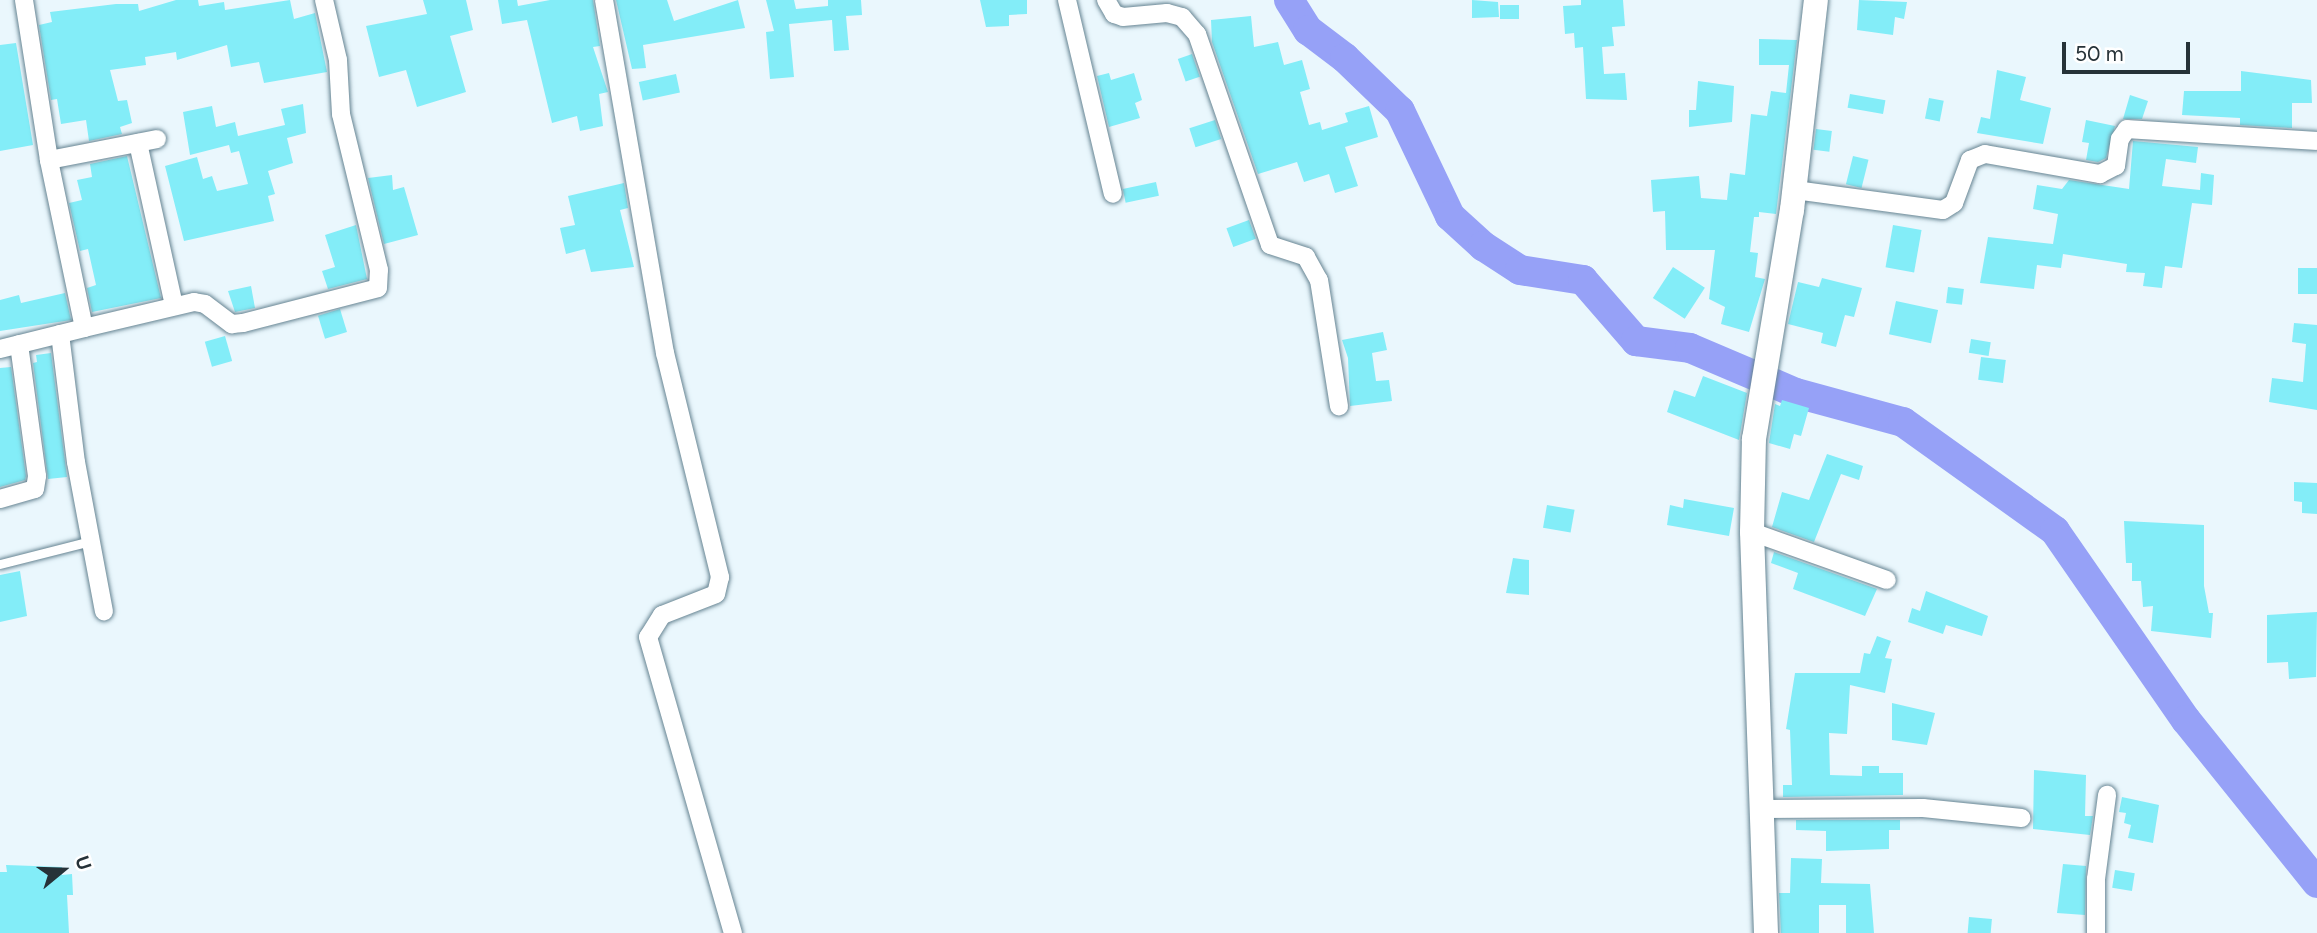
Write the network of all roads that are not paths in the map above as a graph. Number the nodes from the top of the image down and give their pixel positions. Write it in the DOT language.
graph roads {
  1 [pos="24,0"];
  2 [pos="324,0"];
  3 [pos="604,0"];
  4 [pos="1068,0"];
  5 [pos="1105,0"];
  6 [pos="1816,0"];
  7 [pos="158,139"];
  8 [pos="2317,141"];
  9 [pos="138,143"];
  10 [pos="49,160"];
  11 [pos="1794,190"];
  12 [pos="1113,194"];
  13 [pos="174,306"];
  14 [pos="84,328"];
  15 [pos="60,334"];
  16 [pos="19,344"];
  17 [pos="0,349"];
  18 [pos="1339,406"];
  19 [pos="0,499"];
  20 [pos="1752,532"];
  21 [pos="91,541"];
  22 [pos="0,564"];
  23 [pos="1887,580"];
  24 [pos="104,611"];
  25 [pos="2107,795"];
  26 [pos="1762,809"];
  27 [pos="2021,818"];
  28 [pos="733,933"];
  29 [pos="1766,933"];
  30 [pos="2096,933"];
  1 -- 10 [label="street"];
  2 -- 13 [label="street"];
  3 -- 28 [label="street"];
  4 -- 12 [label="street"];
  5 -- 18 [label="street"];
  6 -- 11 [label="street"];
  7 -- 9 [label="street"];
  8 -- 11 [label="street"];
  9 -- 10 [label="street"];
  9 -- 13 [label="street"];
  10 -- 14 [label="street"];
  11 -- 20 [label="street"];
  13 -- 14 [label="street"];
  14 -- 15 [label="street"];
  15 -- 16 [label="street"];
  15 -- 21 [label="street"];
  16 -- 17 [label="street"];
  16 -- 19 [label="street"];
  20 -- 23 [label="street"];
  20 -- 26 [label="street"];
  21 -- 22 [label="lane"];
  21 -- 24 [label="street"];
  25 -- 30 [label="street"];
  26 -- 27 [label="street"];
  26 -- 29 [label="street"];
}
